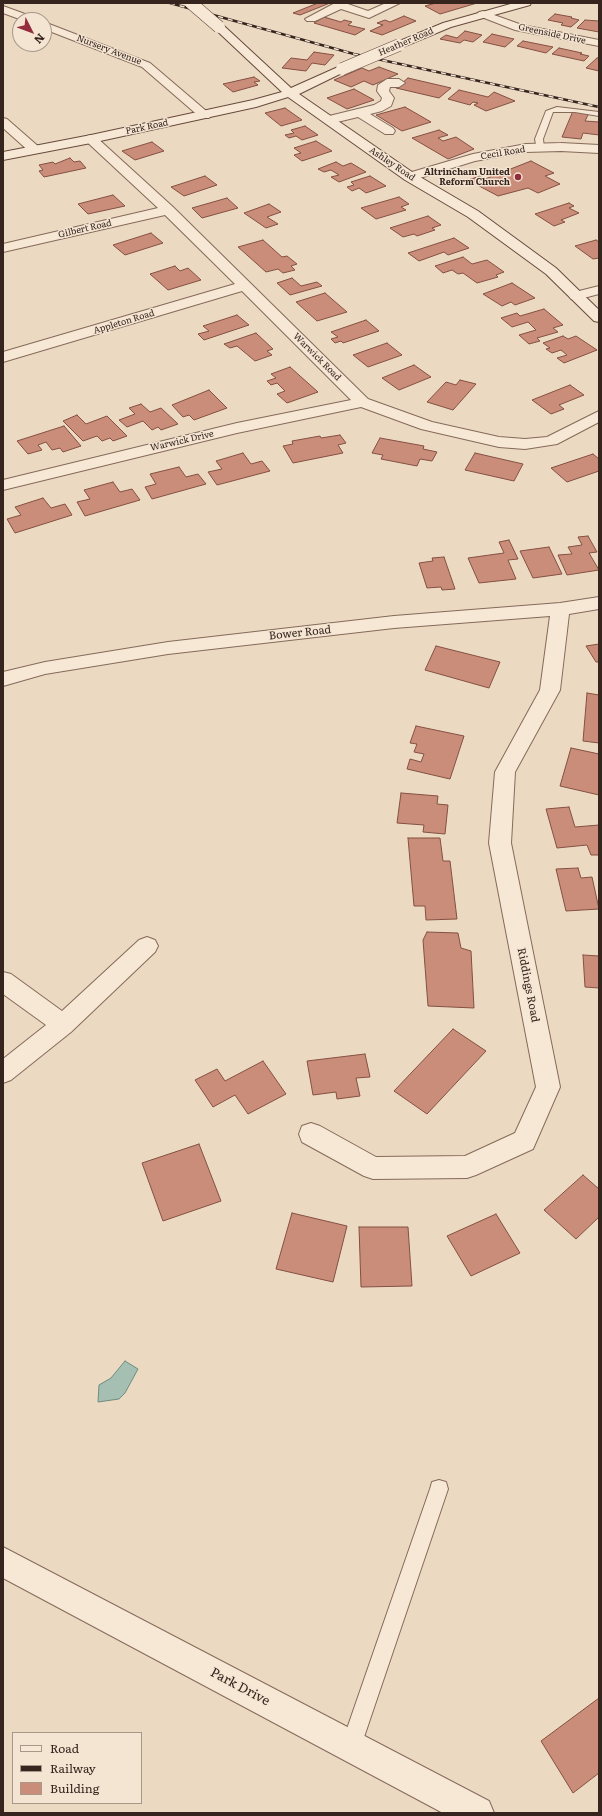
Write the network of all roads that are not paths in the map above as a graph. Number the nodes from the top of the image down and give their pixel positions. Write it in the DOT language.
graph roads {
  1 [pos="190,3"];
  2 [pos="395,3"];
  3 [pos="526,3"];
  4 [pos="483,14"];
  5 [pos="311,19"];
  6 [pos="52,28"];
  7 [pos="599,43"];
  8 [pos="399,82"];
  9 [pos="290,93"];
  10 [pos="359,112"];
  11 [pos="599,114"];
  12 [pos="205,115"];
  13 [pos="329,120"];
  14 [pos="3,122"];
  15 [pos="390,131"];
  16 [pos="91,139"];
  17 [pos="540,148"];
  18 [pos="599,149"];
  19 [pos="35,150"];
  20 [pos="3,156"];
  21 [pos="410,177"];
  22 [pos="168,210"];
  23 [pos="3,248"];
  24 [pos="244,286"];
  25 [pos="599,290"];
  26 [pos="576,296"];
  27 [pos="599,318"];
  28 [pos="3,357"];
  29 [pos="362,402"];
  30 [pos="599,416"];
  31 [pos="3,485"];
  32 [pos="599,603"];
  33 [pos="560,609"];
  34 [pos="3,679"];
  35 [pos="147,946"];
  36 [pos="3,981"];
  37 [pos="63,1025"];
  38 [pos="3,1073"];
  39 [pos="310,1134"];
  40 [pos="439,1489"];
  41 [pos="3,1562"];
  42 [pos="350,1746"];
  43 [pos="477,1813"];
  1 -- 9 [label="street, Ashley Road, bridge"];
  2 -- 5 [label="street"];
  3 -- 4 [label="street, Heather Road"];
  4 -- 7 [label="street, Greenside Drive"];
  4 -- 9 [label="street, Heather Road, bridge"];
  6 -- 12 [label="street, Nursery Avenue"];
  8 -- 10 [label="street"];
  9 -- 12 [label="street, Park Road"];
  9 -- 13 [label="street, Ashley Road"];
  10 -- 13 [label="street"];
  10 -- 15 [label="street"];
  11 -- 17 [label="lane"];
  12 -- 16 [label="street, Park Road"];
  13 -- 21 [label="street, Ashley Road"];
  14 -- 19 [label="street"];
  16 -- 19 [label="street, Park Road"];
  16 -- 22 [label="street, Warwick Road"];
  17 -- 18 [label="street, Cecil Road"];
  17 -- 21 [label="street, Cecil Road"];
  19 -- 20 [label="street, Park Road"];
  21 -- 26 [label="street, Ashley Road"];
  22 -- 23 [label="street, Gilbert Road"];
  22 -- 24 [label="street, Warwick Road"];
  24 -- 28 [label="street, Appleton Road"];
  24 -- 29 [label="street, Warwick Road"];
  25 -- 26 [label="street"];
  26 -- 27 [label="street, Ashley Road"];
  29 -- 30 [label="street, Warwick Road"];
  29 -- 31 [label="street, Warwick Drive"];
  32 -- 33 [label="street, Bower Road"];
  33 -- 34 [label="street, Bower Road"];
  33 -- 39 [label="street, Riddings Road"];
  35 -- 37 [label="street"];
  36 -- 37 [label="street"];
  37 -- 38 [label="street"];
  40 -- 42 [label="lane"];
  41 -- 42 [label="street, Park Drive"];
  42 -- 43 [label="street, Park Drive"];
}
